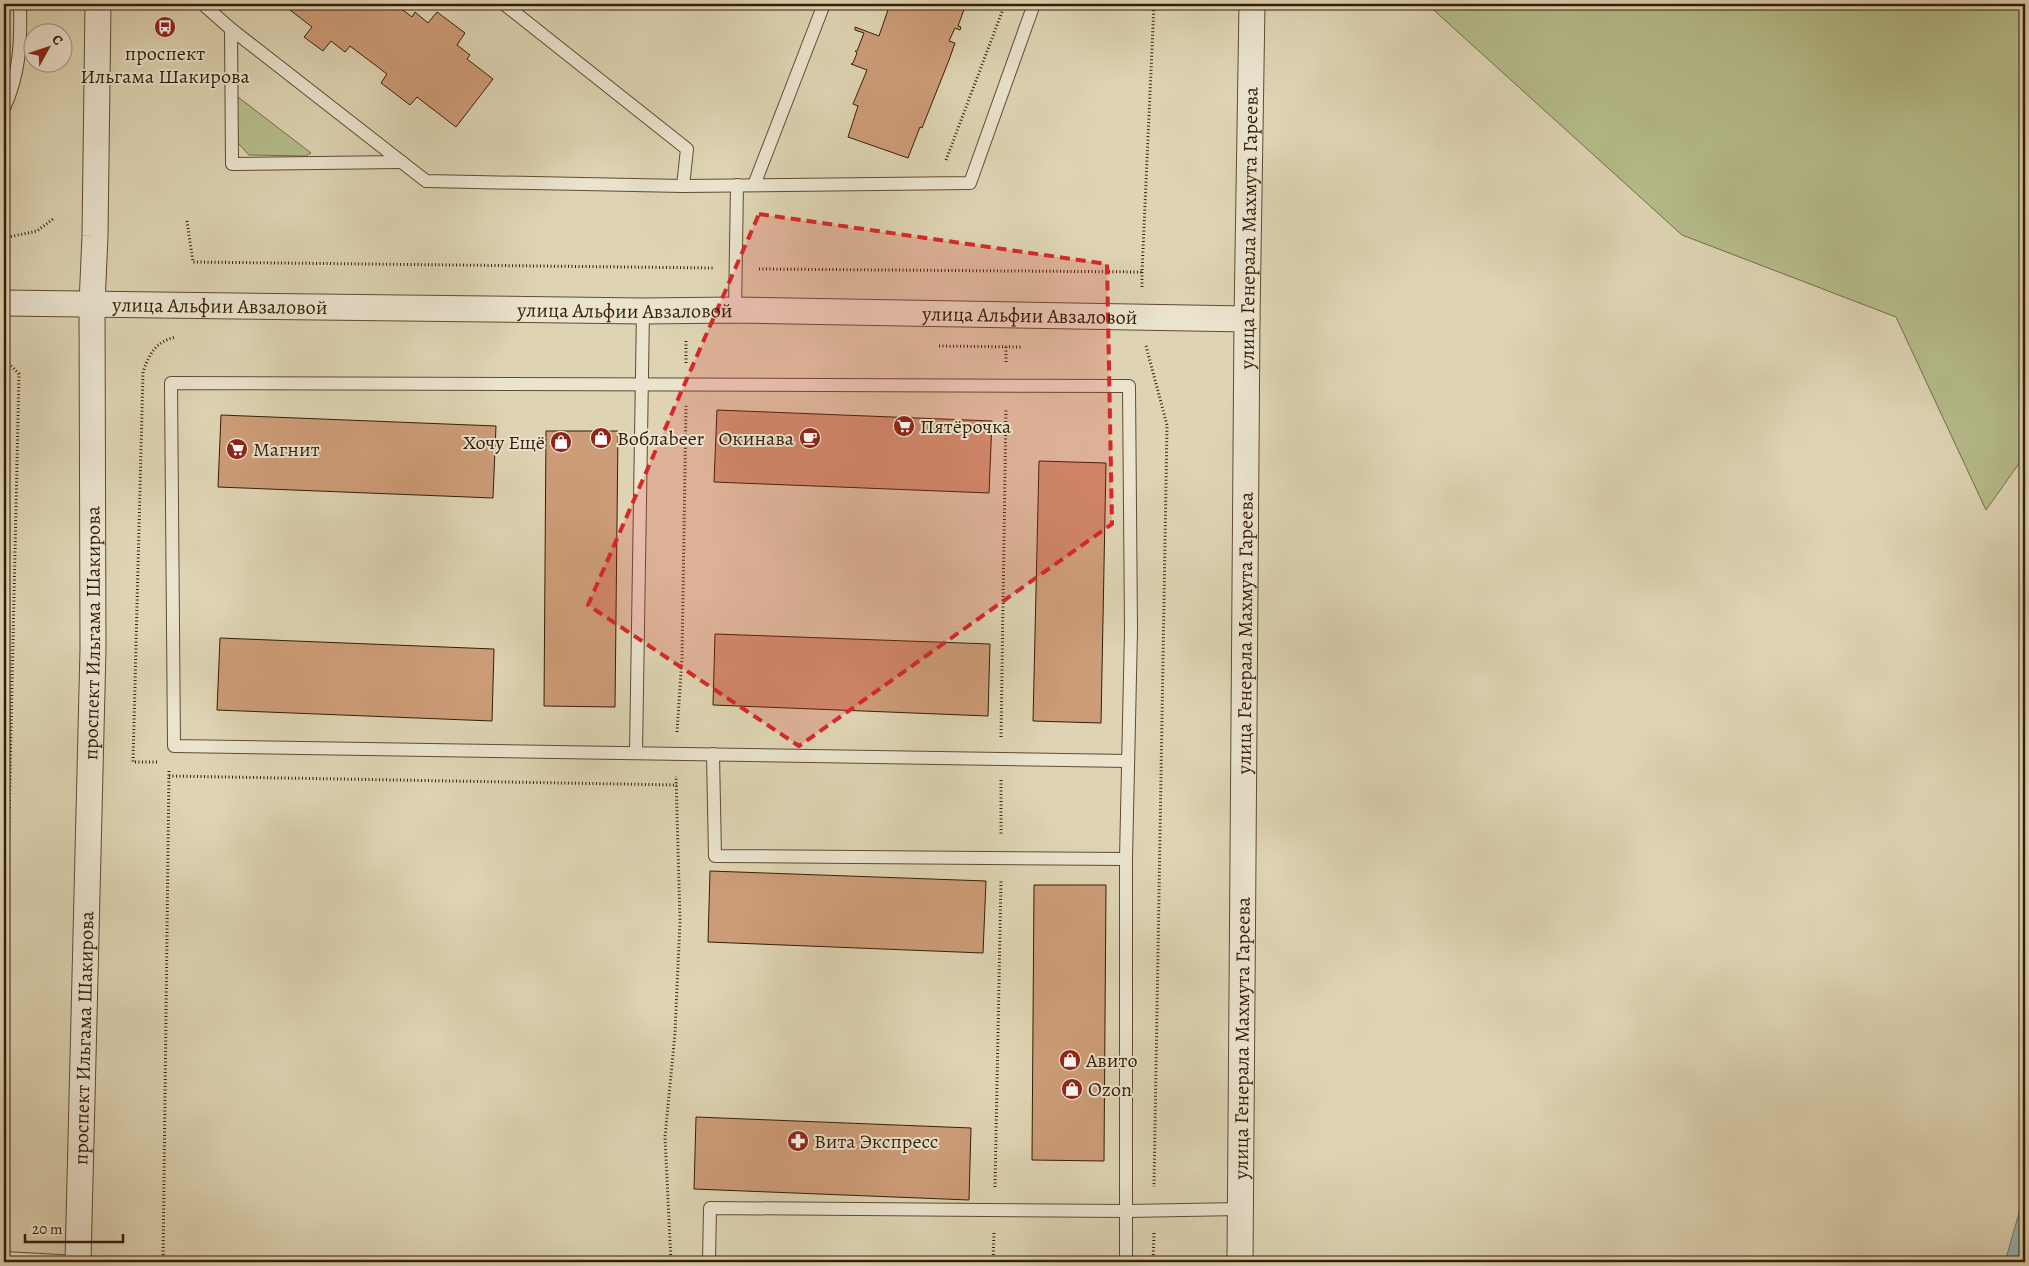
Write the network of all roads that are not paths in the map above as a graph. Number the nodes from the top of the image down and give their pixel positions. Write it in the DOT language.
graph roads {
  1 [pos="20,4"];
  2 [pos="98,4"];
  3 [pos="206,4"];
  4 [pos="504,4"];
  5 [pos="824,4"];
  6 [pos="1034,4"];
  7 [pos="1252,4"];
  8 [pos="231,28"];
  9 [pos="4,108"];
  10 [pos="402,162"];
  11 [pos="737,185"];
  12 [pos="754,185"];
  13 [pos="683,186"];
  14 [pos="4,302"];
  15 [pos="92,304"];
  16 [pos="735,310"];
  17 [pos="643,311"];
  18 [pos="1247,319"];
  19 [pos="642,384"];
  20 [pos="636,753"];
  21 [pos="713,754"];
  22 [pos="1128,761"];
  23 [pos="1126,859"];
  24 [pos="1240,1209"];
  25 [pos="1126,1211"];
  26 [pos="4,1258"];
  27 [pos="78,1262"];
  28 [pos="709,1262"];
  29 [pos="1126,1262"];
  30 [pos="1240,1262"];
  1 -- 9 [label="lane"];
  2 -- 15 [label="street, проспект Ильгама Шакирова"];
  3 -- 8 [label="lane"];
  4 -- 13 [label="lane"];
  5 -- 12 [label="lane"];
  6 -- 12 [label="lane"];
  7 -- 18 [label="street, улица Генерала Махмута Гареева"];
  8 -- 10 [label="lane"];
  8 -- 10 [label="lane"];
  10 -- 13 [label="lane"];
  11 -- 12 [label="lane"];
  11 -- 13 [label="lane"];
  11 -- 16 [label="lane"];
  14 -- 15 [label="street, улица Альфии Авзаловой"];
  15 -- 17 [label="street, улица Альфии Авзаловой"];
  15 -- 27 [label="street, проспект Ильгама Шакирова"];
  16 -- 17 [label="street, улица Альфии Авзаловой"];
  16 -- 18 [label="street, улица Альфии Авзаловой"];
  17 -- 19 [label="lane"];
  18 -- 24 [label="street, улица Генерала Махмута Гареева"];
  19 -- 20 [label="lane"];
  19 -- 20 [label="lane"];
  19 -- 22 [label="lane"];
  20 -- 21 [label="lane"];
  21 -- 22 [label="lane"];
  21 -- 23 [label="lane"];
  22 -- 23 [label="lane"];
  23 -- 25 [label="lane"];
  24 -- 25 [label="lane"];
  24 -- 30 [label="street, улица Генерала Махмута Гареева"];
  25 -- 28 [label="lane"];
  25 -- 29 [label="lane"];
  26 -- 27 [label="lane"];
}
